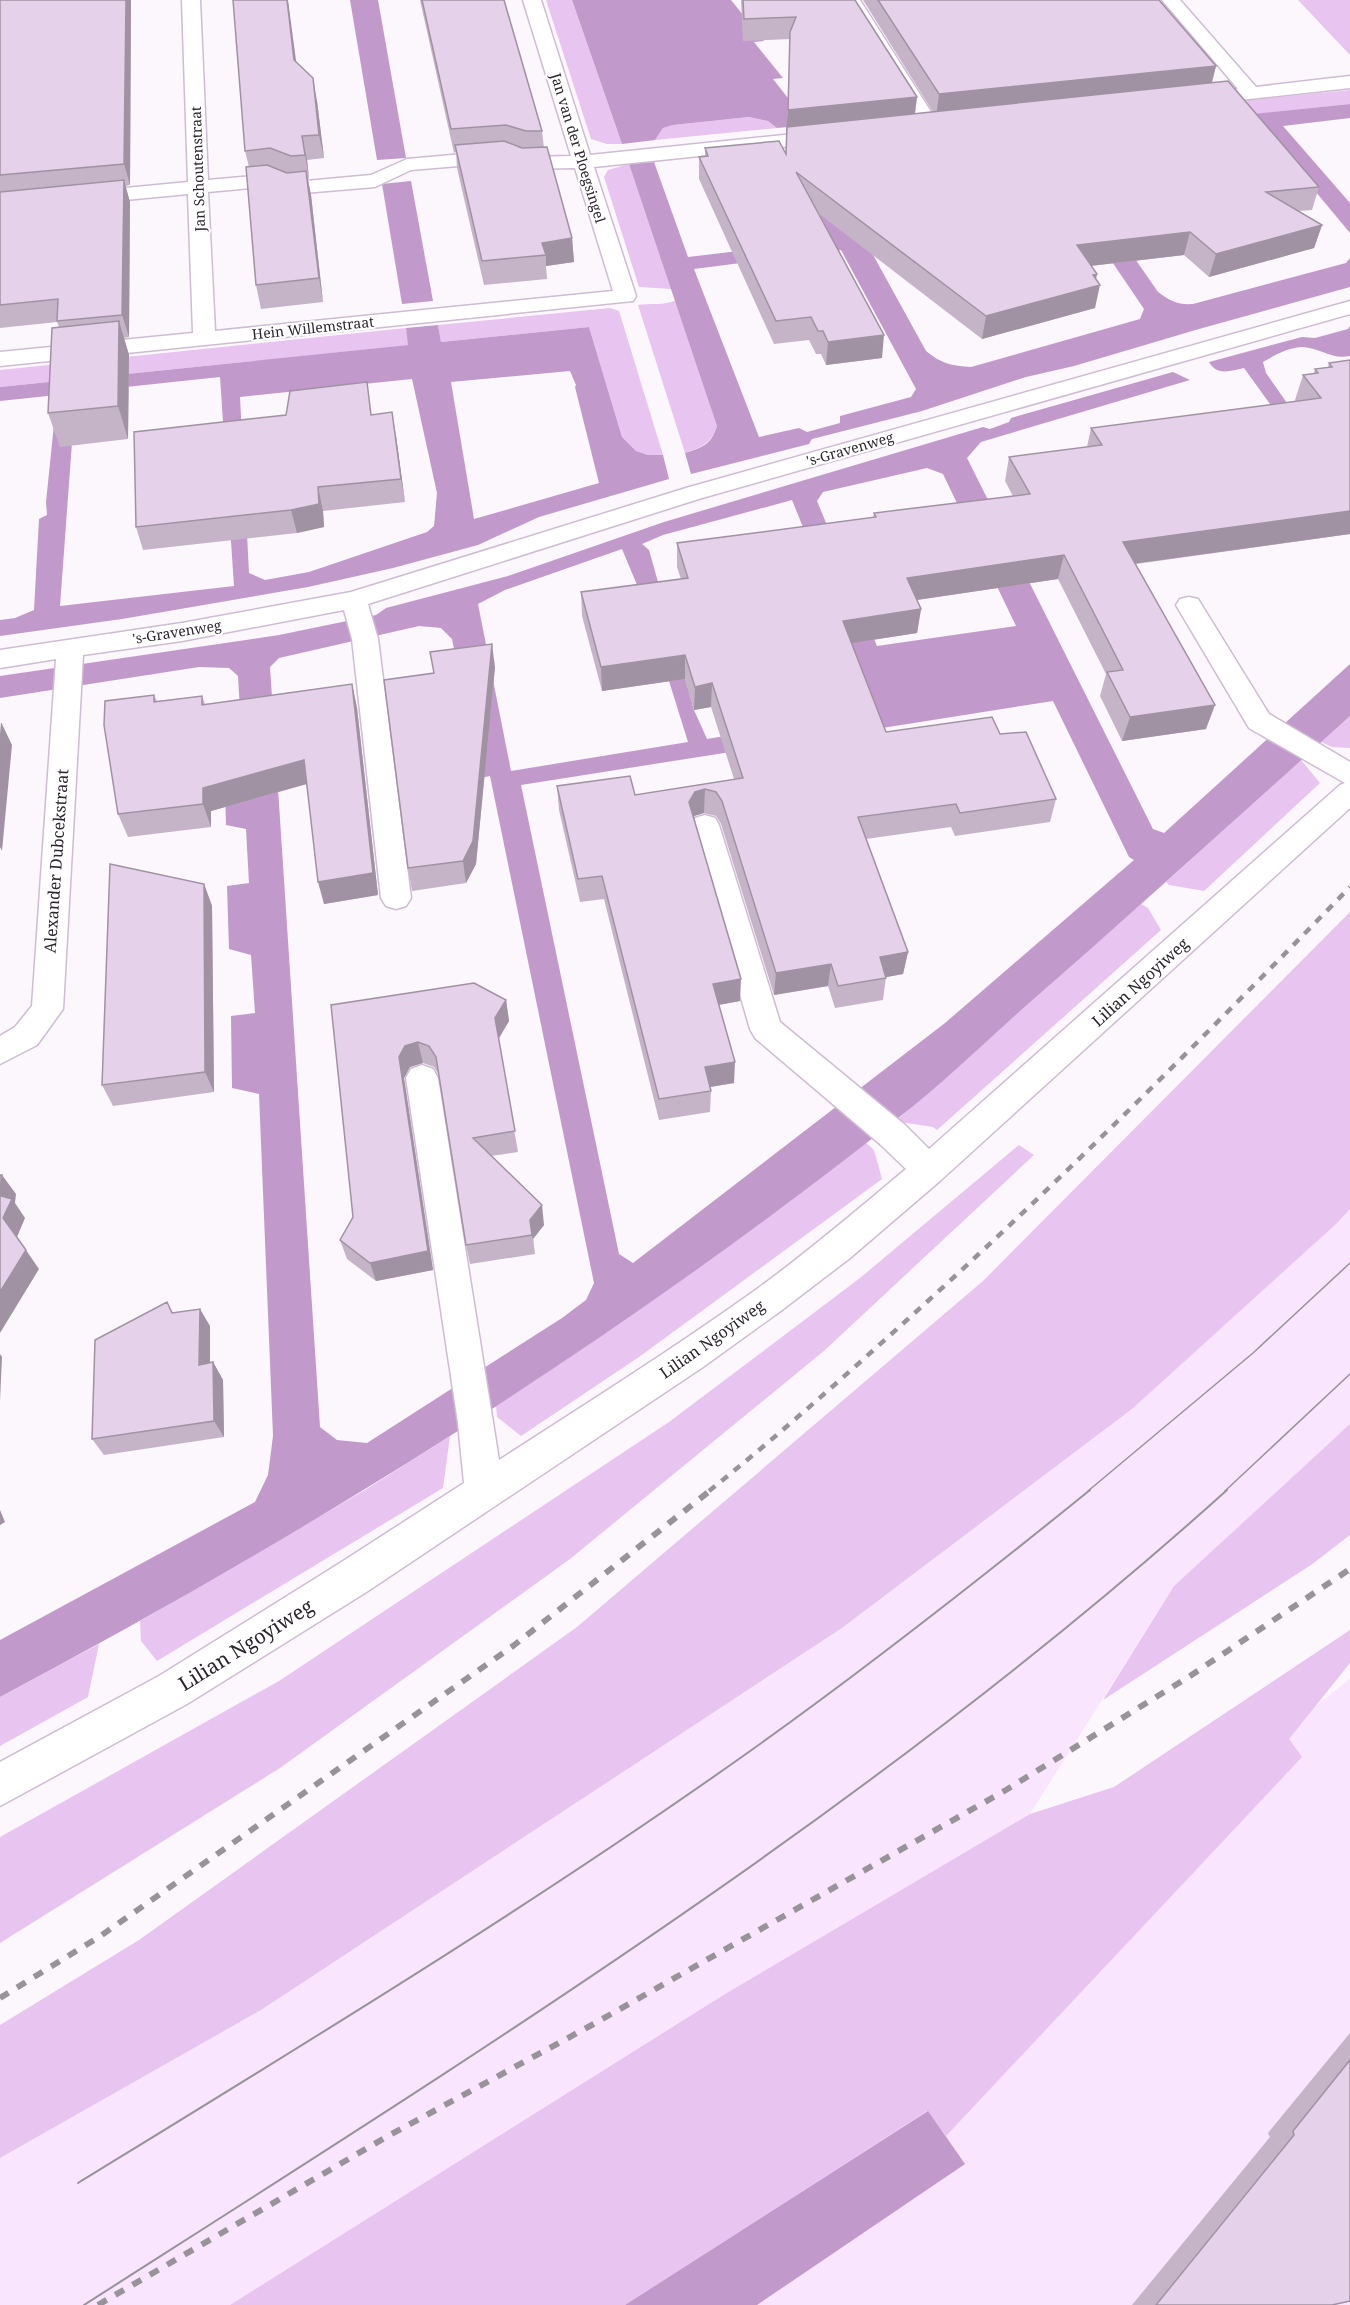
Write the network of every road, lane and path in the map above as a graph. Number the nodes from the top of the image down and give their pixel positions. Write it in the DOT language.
graph roads {
  1 [pos="191,0"];
  2 [pos="532,0"];
  3 [pos="852,0"];
  4 [pos="1171,0"];
  5 [pos="1350,82"];
  6 [pos="1251,93"];
  7 [pos="1174,101"];
  8 [pos="952,124"];
  9 [pos="930,126"];
  10 [pos="907,128"];
  11 [pos="849,134"];
  12 [pos="582,162"];
  13 [pos="199,186"];
  14 [pos="0,206"];
  15 [pos="625,296"];
  16 [pos="1350,307"];
  17 [pos="204,339"];
  18 [pos="0,359"];
  19 [pos="1189,604"];
  20 [pos="360,619"];
  21 [pos="70,654"];
  22 [pos="0,659"];
  23 [pos="1339,768"];
  24 [pos="1350,792"];
  25 [pos="705,825"];
  26 [pos="396,898"];
  27 [pos="0,1052"];
  28 [pos="422,1078"];
  29 [pos="929,1170"];
  30 [pos="484,1492"];
  31 [pos="0,1785"];
  1 -- 13 [label="street, Jan Schoutenstraat"];
  2 -- 12 [label="street, Jan van der Ploegsingel"];
  3 -- 9 [label="street"];
  4 -- 6 [label="street"];
  5 -- 6 [label="street"];
  6 -- 7 [label="street"];
  8 -- 9 [label="street"];
  9 -- 10 [label="street"];
  11 -- 12 [label="street"];
  12 -- 13 [label="street"];
  12 -- 15 [label="street, Jan van der Ploegsingel"];
  13 -- 14 [label="street"];
  13 -- 17 [label="street, Jan Schoutenstraat"];
  15 -- 17 [label="street, Hein Willemstraat"];
  16 -- 20 [label="street, 's-Gravenweg"];
  17 -- 18 [label="street, Hein Willemstraat"];
  19 -- 23 [label="street"];
  20 -- 21 [label="street, 's-Gravenweg"];
  20 -- 26 [label="street"];
  21 -- 22 [label="street, 's-Gravenweg"];
  21 -- 27 [label="street, Alexander Dubcekstraat"];
  24 -- 29 [label="street, Lilian Ngoyiweg"];
  25 -- 29 [label="street"];
  28 -- 30 [label="street"];
  29 -- 30 [label="street, Lilian Ngoyiweg"];
  30 -- 31 [label="street, Lilian Ngoyiweg"];
}
